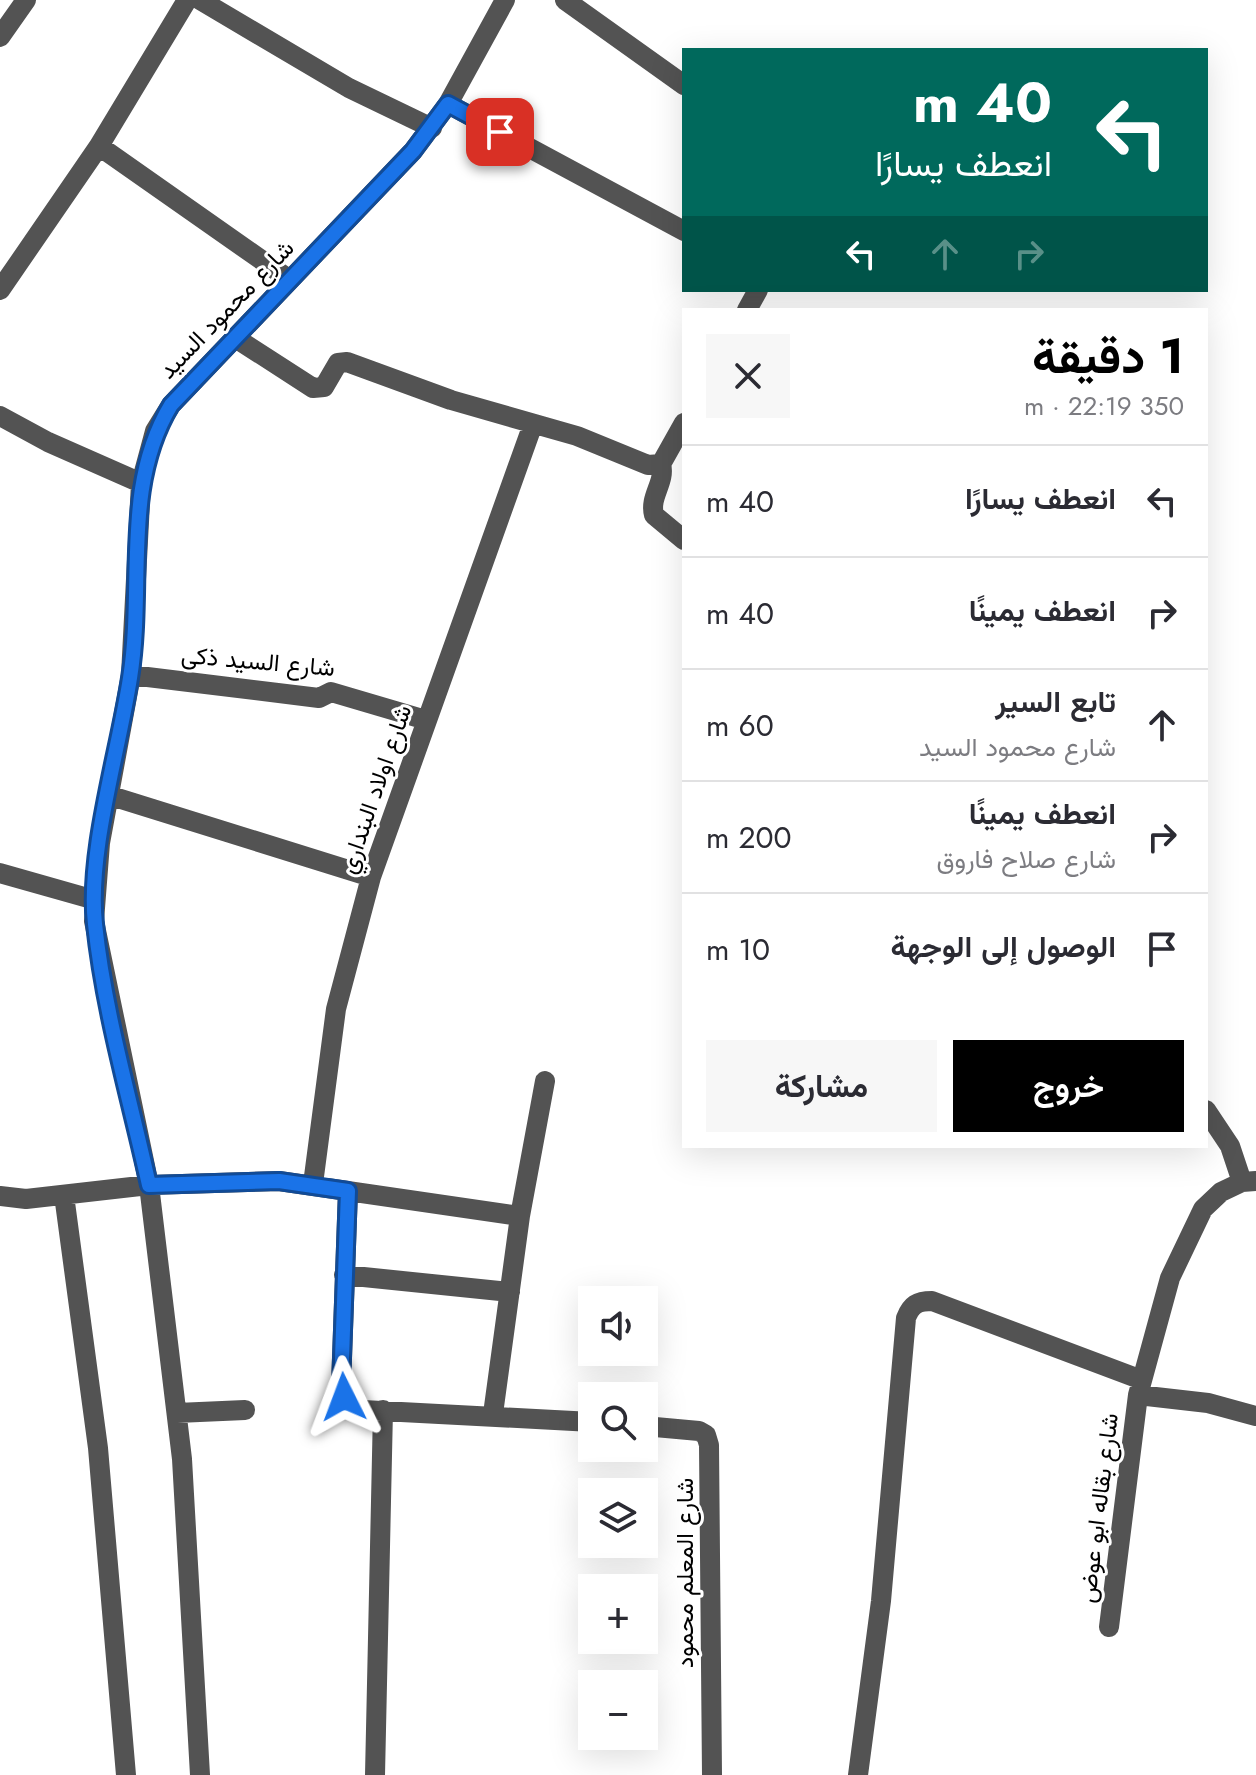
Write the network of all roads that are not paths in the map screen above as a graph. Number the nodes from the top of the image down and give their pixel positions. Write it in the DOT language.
graph roads {
  1 [pos="26,0"];
  2 [pos="187,0"];
  3 [pos="200,0"];
  4 [pos="505,0"];
  5 [pos="565,0"];
  6 [pos="0,37"];
  7 [pos="682,84"];
  8 [pos="448,104"];
  9 [pos="432,128"];
  10 [pos="99,146"];
  11 [pos="682,230"];
  12 [pos="290,280"];
  13 [pos="0,290"];
  14 [pos="237,339"];
  15 [pos="0,416"];
  16 [pos="533,424"];
  17 [pos="682,427"];
  18 [pos="661,464"];
  19 [pos="141,483"];
  20 [pos="682,538"];
  21 [pos="131,675"];
  22 [pos="426,720"];
  23 [pos="108,795"];
  24 [pos="0,873"];
  25 [pos="371,877"];
  26 [pos="95,900"];
  27 [pos="545,1081"];
  28 [pos="1208,1113"];
  29 [pos="1249,1182"];
  30 [pos="313,1184"];
  31 [pos="149,1185"];
  32 [pos="348,1191"];
  33 [pos="64,1195"];
  34 [pos="0,1196"];
  35 [pos="520,1216"];
  36 [pos="344,1275"];
  37 [pos="510,1292"];
  38 [pos="1140,1388"];
  39 [pos="245,1410"];
  40 [pos="383,1410"];
  41 [pos="177,1413"];
  42 [pos="493,1414"];
  43 [pos="1256,1416"];
  44 [pos="578,1421"];
  45 [pos="658,1427"];
  46 [pos="1109,1627"];
  47 [pos="126,1775"];
  48 [pos="200,1775"];
  49 [pos="375,1775"];
  50 [pos="712,1775"];
  51 [pos="858,1775"];
  1 -- 6 [label="street"];
  2 -- 10 [label="street"];
  3 -- 9 [label="street"];
  4 -- 8 [label="street, شارع محمود السيد"];
  5 -- 7 [label="street"];
  8 -- 9 [label="street, شارع محمود السيد"];
  8 -- 11 [label="street"];
  9 -- 12 [label="street, شارع محمود السيد"];
  10 -- 12 [label="street"];
  10 -- 13 [label="street"];
  12 -- 14 [label="street, شارع محمود السيد"];
  14 -- 16 [label="street"];
  14 -- 19 [label="street, شارع محمود السيد"];
  15 -- 19 [label="street"];
  16 -- 18 [label="street"];
  16 -- 22 [label="street, شارع اولاد البنداري"];
  17 -- 18 [label="street"];
  18 -- 20 [label="street"];
  19 -- 21 [label="street, شارع محمود السيد"];
  21 -- 22 [label="street, شارع السيد ذكى"];
  21 -- 23 [label="street, شارع محمود السيد"];
  22 -- 25 [label="street, شارع اولاد البنداري"];
  23 -- 25 [label="street"];
  23 -- 26 [label="street, شارع محمود السيد"];
  24 -- 26 [label="street"];
  25 -- 30 [label="street, شارع اولاد البنداري"];
  26 -- 31 [label="street, شارع محمود السيد"];
  27 -- 35 [label="street"];
  28 -- 29 [label="street"];
  29 -- 38 [label="street, شارع بقاله ابو عوض"];
  30 -- 31 [label="street"];
  30 -- 32 [label="street"];
  31 -- 33 [label="street"];
  31 -- 41 [label="street, شارع محمود السيد"];
  32 -- 35 [label="street"];
  32 -- 36 [label="street"];
  33 -- 34 [label="street"];
  33 -- 47 [label="street"];
  35 -- 37 [label="street"];
  36 -- 37 [label="street"];
  36 -- 40 [label="street"];
  37 -- 42 [label="street"];
  38 -- 43 [label="street"];
  38 -- 46 [label="street, شارع بقاله ابو عوض"];
  38 -- 51 [label="street"];
  39 -- 41 [label="street"];
  40 -- 42 [label="street"];
  40 -- 49 [label="street"];
  41 -- 48 [label="street, شارع محمود السيد"];
  42 -- 44 [label="street"];
  45 -- 50 [label="street, شارع المعلم محمود"];
}
